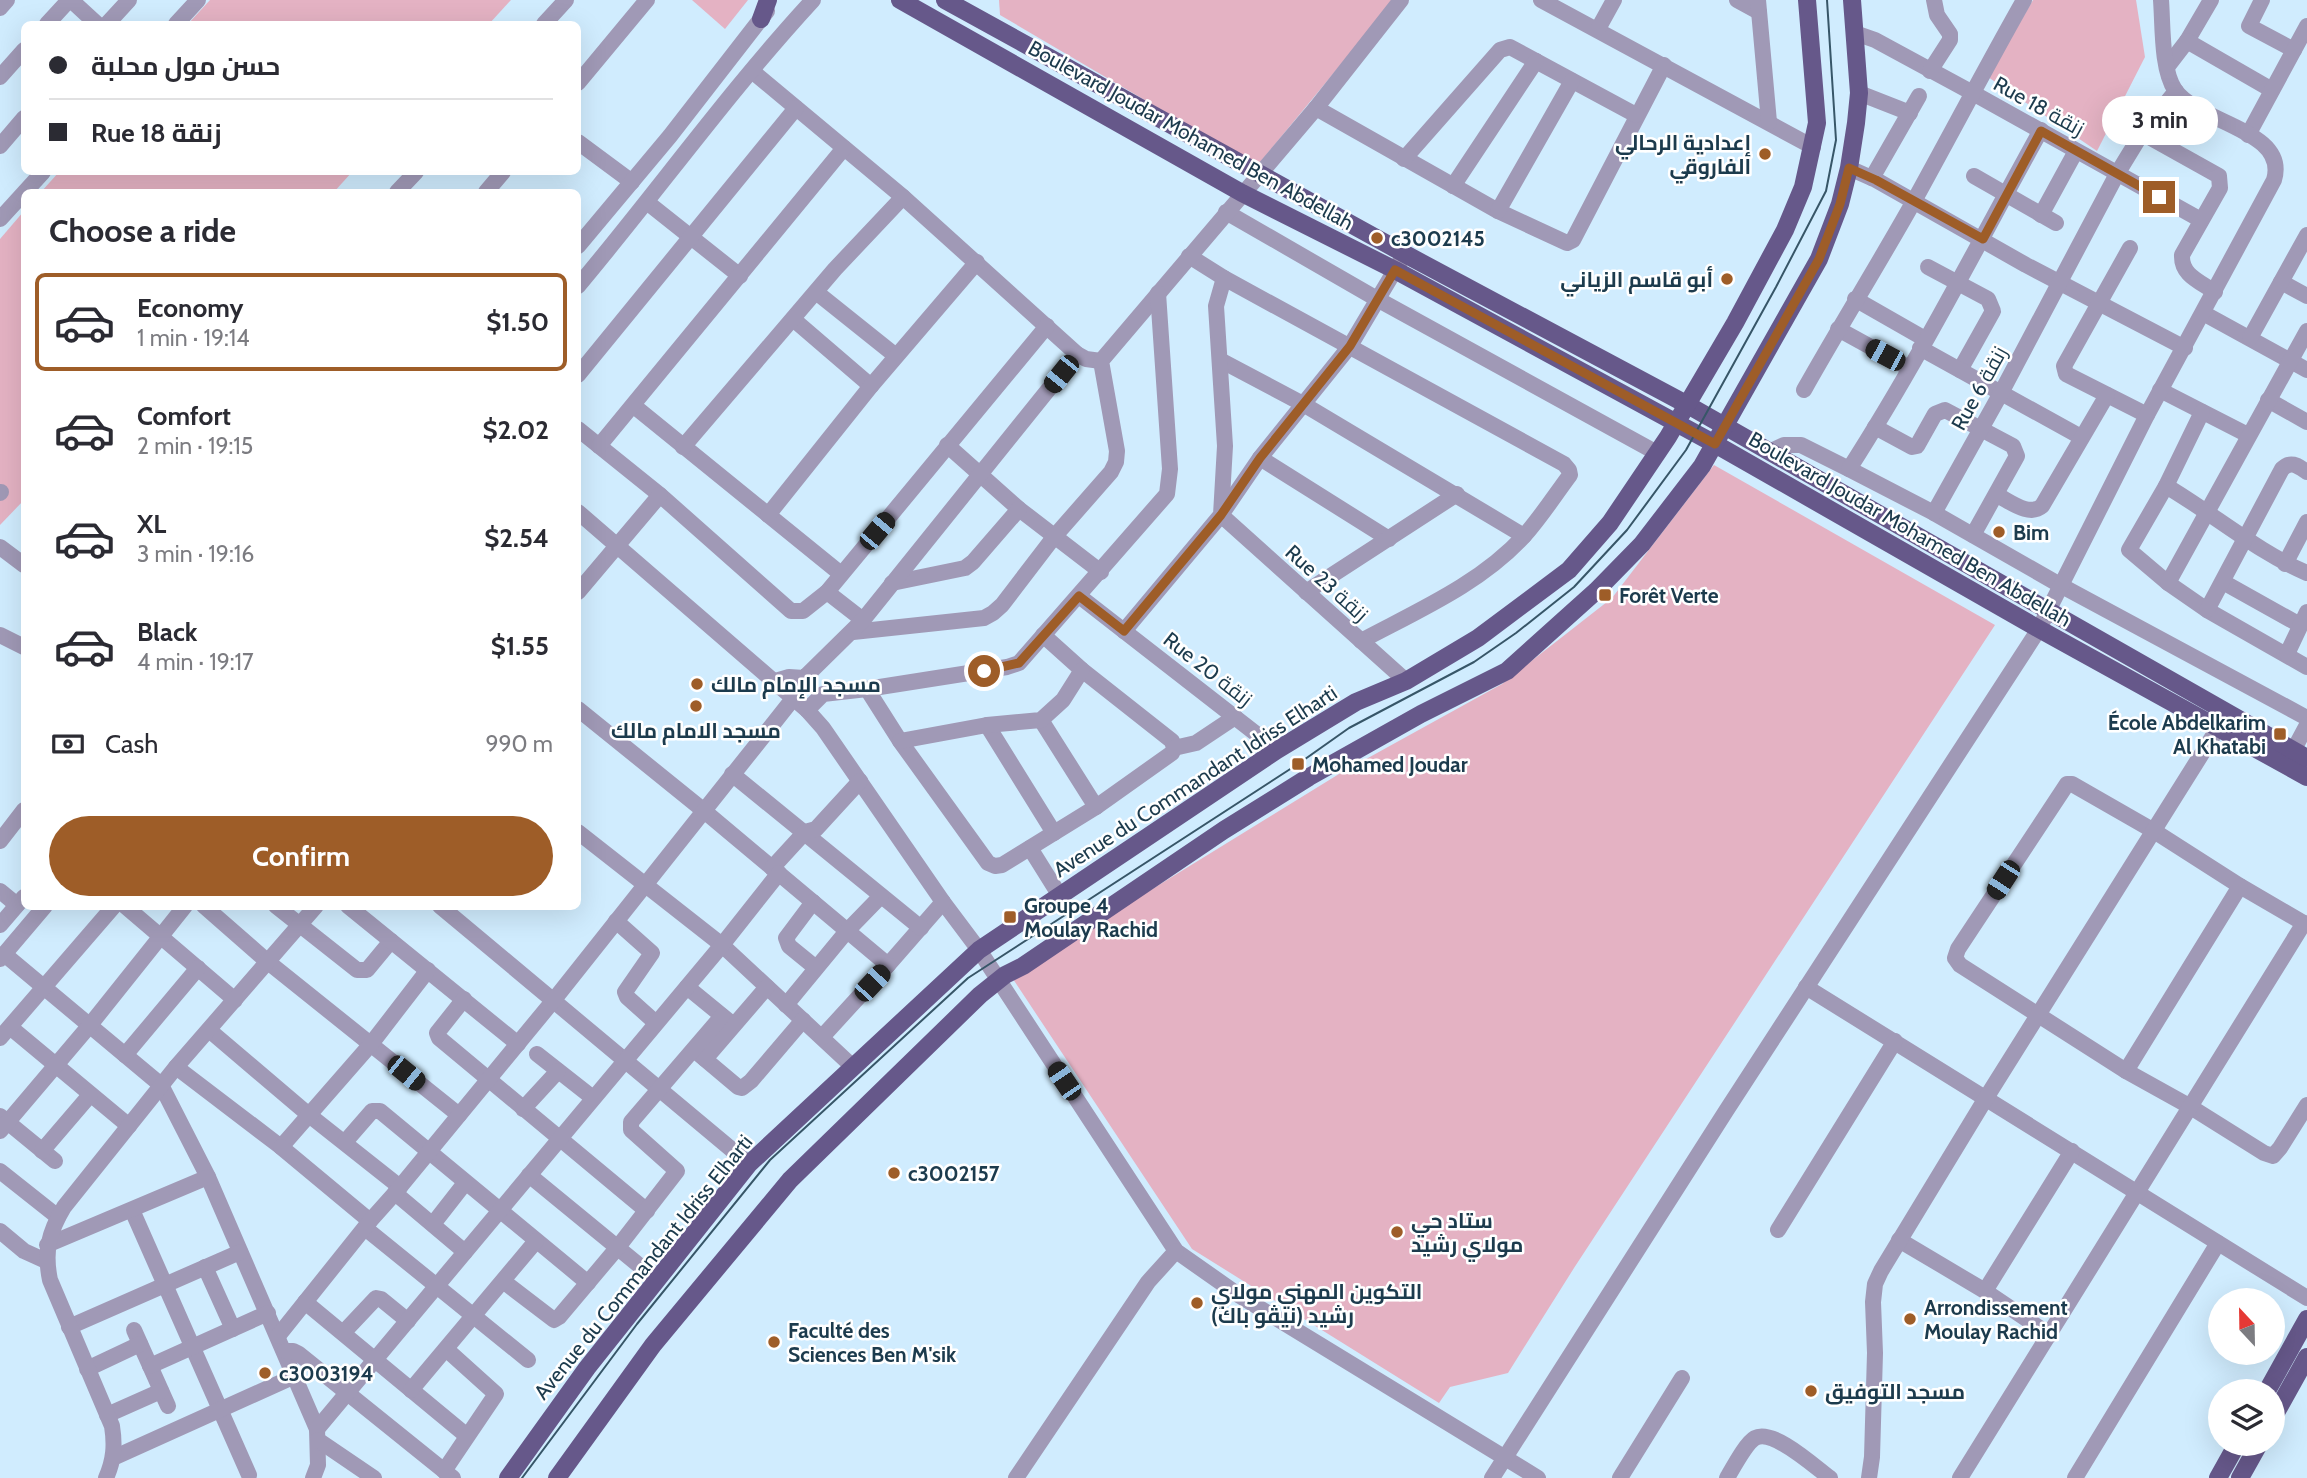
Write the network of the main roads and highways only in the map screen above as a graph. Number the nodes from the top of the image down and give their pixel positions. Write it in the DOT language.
graph roads {
  1 [pos="768,0"];
  2 [pos="900,0"];
  3 [pos="946,0"];
  4 [pos="1807,0"];
  5 [pos="1852,0"];
  6 [pos="761,19"];
  7 [pos="1686,404"];
  8 [pos="1675,424"];
  9 [pos="1726,427"];
  10 [pos="1715,444"];
  11 [pos="2300,754"];
  12 [pos="2307,777"];
  13 [pos="2307,1319"];
  14 [pos="2307,1357"];
  15 [pos="2273,1379"];
  16 [pos="2285,1396"];
  17 [pos="2230,1456"];
  18 [pos="2254,1456"];
  19 [pos="2246,1476"];
  20 [pos="508,1478"];
  21 [pos="557,1478"];
  22 [pos="2218,1478"];
  1 -- 6 [label="main road"];
  2 -- 8 [label="main road, Boulevard Joudar Mohamed Ben Abdellah"];
  3 -- 7 [label="main road, Boulevard Joudar Mohamed Ben Abdellah"];
  4 -- 7 [label="main road, Avenue du Commandant Idriss Elharti"];
  5 -- 9 [label="main road"];
  7 -- 8 [label="main road, Avenue du Commandant Idriss Elharti"];
  7 -- 9 [label="main road, Boulevard Joudar Mohamed Ben Abdellah"];
  8 -- 10 [label="main road, Boulevard Joudar Mohamed Ben Abdellah"];
  8 -- 20 [label="main road, Avenue du Commandant Idriss Elharti"];
  9 -- 10 [label="main road"];
  9 -- 11 [label="main road, Boulevard Joudar Mohamed Ben Abdellah"];
  10 -- 12 [label="main road, Boulevard Joudar Mohamed Ben Abdellah"];
  10 -- 21 [label="main road"];
  13 -- 15 [label="main road"];
  14 -- 16 [label="main road"];
  17 -- 22 [label="main road"];
  18 -- 19 [label="main road"];
}
